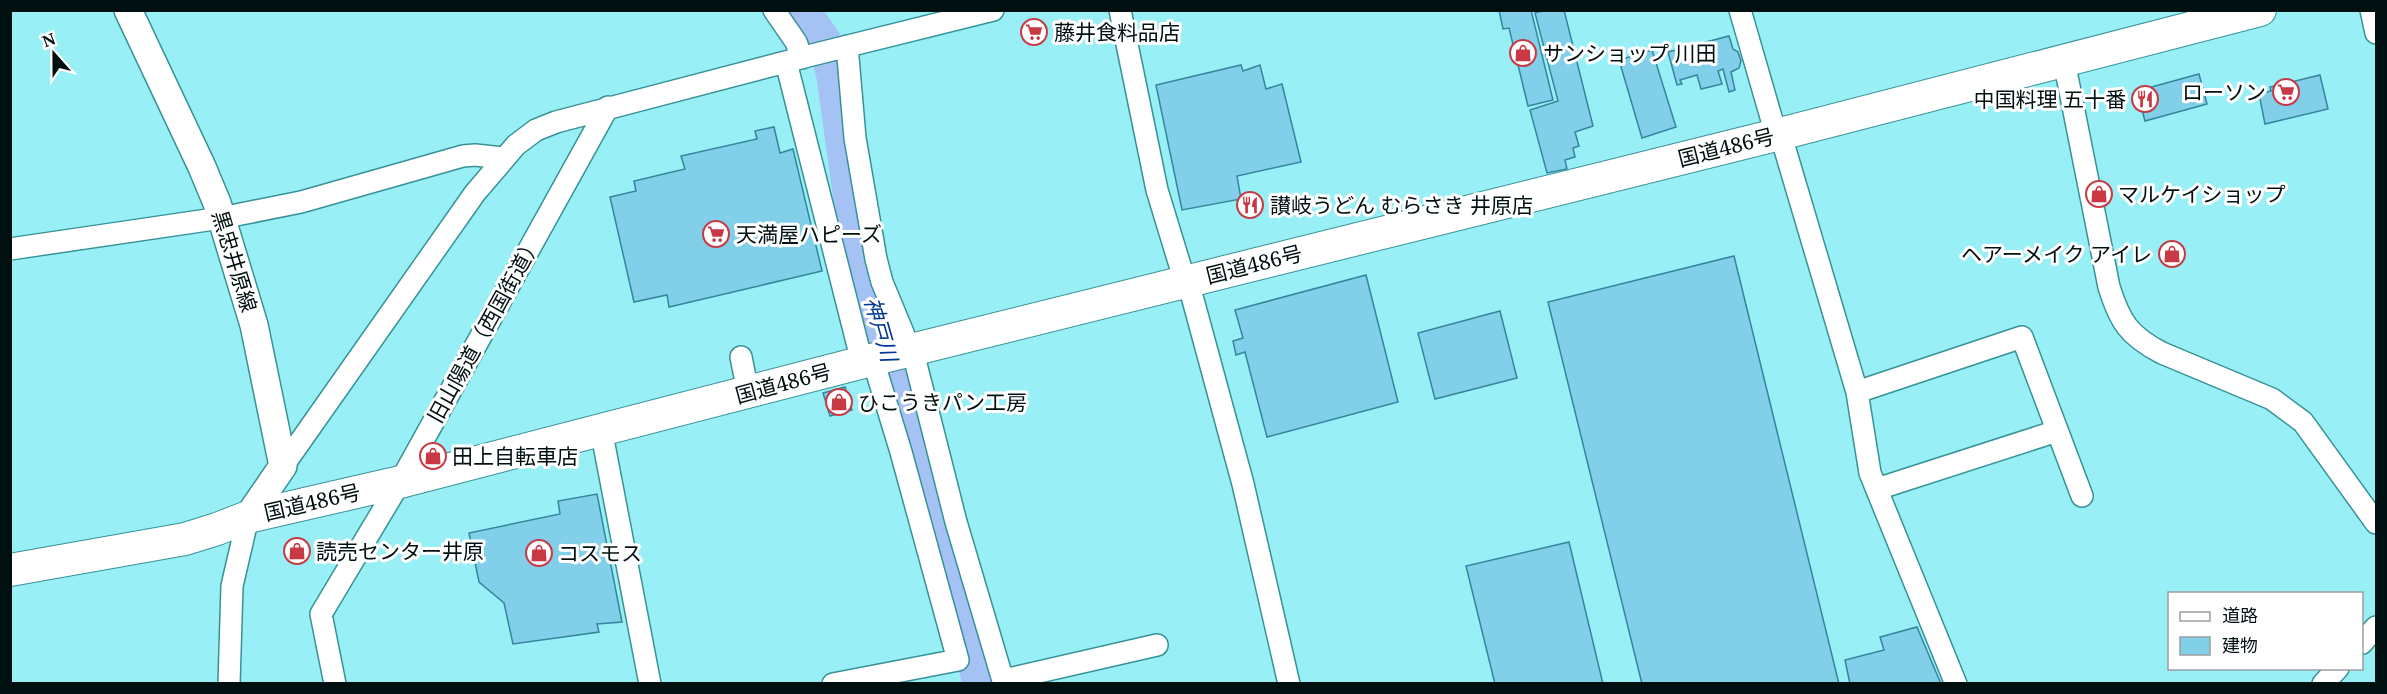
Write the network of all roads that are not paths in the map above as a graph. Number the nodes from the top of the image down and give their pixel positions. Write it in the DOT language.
graph roads {
  1 [pos="128,10"];
  2 [pos="774,10"];
  3 [pos="993,10"];
  4 [pos="1120,10"];
  5 [pos="1740,10"];
  6 [pos="2260,10"];
  7 [pos="2371,10"];
  8 [pos="2376,33"];
  9 [pos="843,47"];
  10 [pos="800,58"];
  11 [pos="2064,60"];
  12 [pos="608,107"];
  13 [pos="1780,134"];
  14 [pos="502,158"];
  15 [pos="221,218"];
  16 [pos="10,249"];
  17 [pos="1185,280"];
  18 [pos="741,357"];
  19 [pos="885,357"];
  20 [pos="748,392"];
  21 [pos="1857,392"];
  22 [pos="601,429"];
  23 [pos="2056,431"];
  24 [pos="283,466"];
  25 [pos="400,482"];
  26 [pos="1877,489"];
  27 [pos="2082,496"];
  28 [pos="248,517"];
  29 [pos="2376,523"];
  30 [pos="10,553"];
  31 [pos="10,570"];
  32 [pos="2376,627"];
  33 [pos="2363,641"];
  34 [pos="1156,645"];
  35 [pos="2337,670"];
  36 [pos="1004,682"];
  37 [pos="229,684"];
  38 [pos="335,684"];
  39 [pos="650,684"];
  40 [pos="833,684"];
  41 [pos="1289,684"];
  42 [pos="1956,684"];
  43 [pos="2323,684"];
  1 -- 15 [label="main road, 黒忠井原線"];
  2 -- 10 [label="street"];
  3 -- 9 [label="street"];
  4 -- 17 [label="street"];
  5 -- 13 [label="street"];
  6 -- 11 [label="highway, 国道486号"];
  7 -- 8 [label="street"];
  9 -- 10 [label="street"];
  9 -- 19 [label="street"];
  10 -- 12 [label="street"];
  10 -- 19 [label="street"];
  11 -- 13 [label="highway, 国道486号"];
  11 -- 29 [label="street"];
  12 -- 14 [label="street"];
  12 -- 25 [label="street, 旧山陽道（西国街道）"];
  13 -- 17 [label="highway, 国道486号"];
  13 -- 21 [label="street"];
  14 -- 15 [label="street"];
  14 -- 24 [label="street"];
  15 -- 16 [label="street"];
  15 -- 24 [label="main road, 黒忠井原線"];
  17 -- 19 [label="highway, 国道486号"];
  17 -- 41 [label="street"];
  18 -- 20 [label="street"];
  19 -- 20 [label="highway, 国道486号"];
  19 -- 36 [label="street"];
  19 -- 40 [label="street"];
  20 -- 22 [label="highway, 国道486号"];
  21 -- 23 [label="street"];
  21 -- 26 [label="street"];
  22 -- 25 [label="highway, 国道486号"];
  22 -- 39 [label="street"];
  23 -- 26 [label="street"];
  23 -- 27 [label="street"];
  24 -- 28 [label="main road"];
  25 -- 28 [label="highway, 国道486号"];
  25 -- 38 [label="street, 旧山陽道（西国街道）"];
  26 -- 42 [label="street"];
  28 -- 30 [label="highway, 国道486号"];
  28 -- 31 [label="highway, 国道486号"];
  28 -- 37 [label="street"];
  32 -- 33 [label="street"];
  34 -- 36 [label="street"];
  35 -- 43 [label="street"];
}
